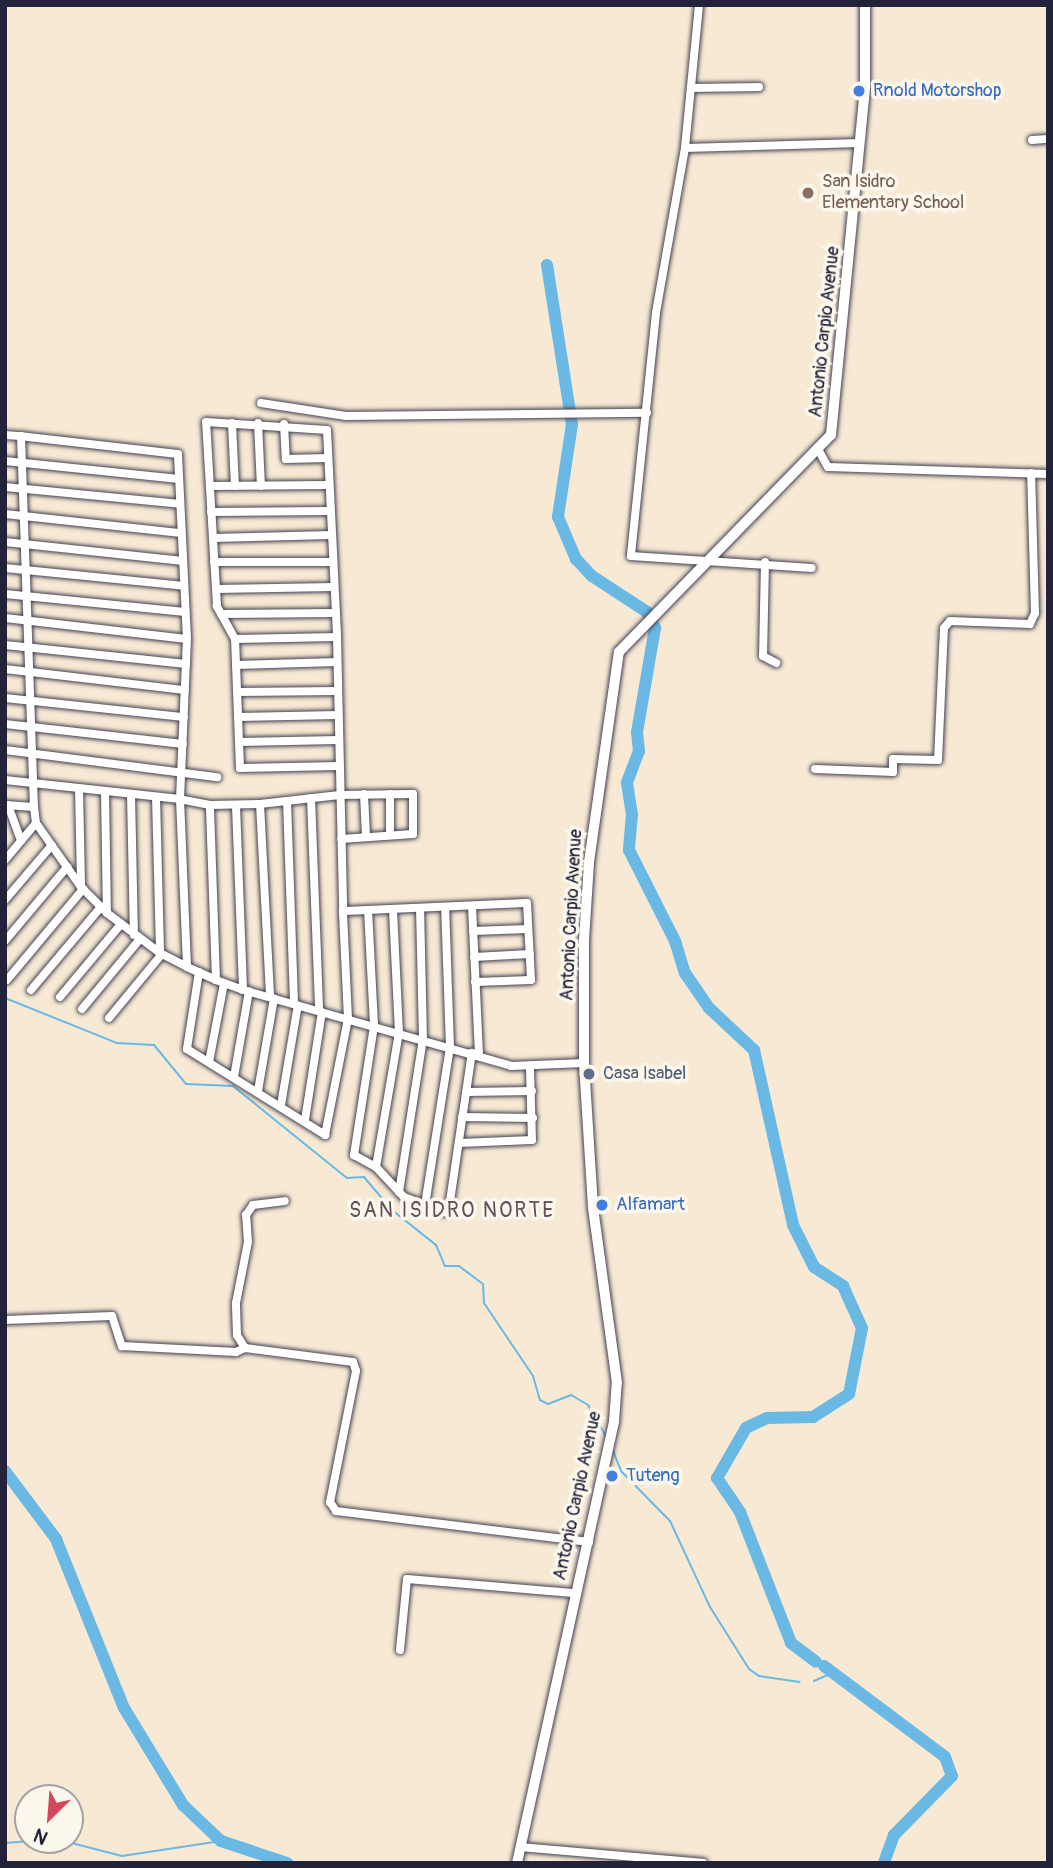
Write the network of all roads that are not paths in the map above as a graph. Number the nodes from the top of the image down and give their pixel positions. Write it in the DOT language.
graph roads {
  1 [pos="699,5"];
  2 [pos="865,5"];
  3 [pos="759,87"];
  4 [pos="693,88"];
  5 [pos="1048,139"];
  6 [pos="1032,140"];
  7 [pos="860,143"];
  8 [pos="685,148"];
  9 [pos="261,403"];
  10 [pos="647,413"];
  11 [pos="232,422"];
  12 [pos="258,423"];
  13 [pos="284,425"];
  14 [pos="5,435"];
  15 [pos="21,436"];
  16 [pos="820,451"];
  17 [pos="328,458"];
  18 [pos="5,461"];
  19 [pos="23,462"];
  20 [pos="1031,473"];
  21 [pos="1048,474"];
  22 [pos="180,479"];
  23 [pos="328,485"];
  24 [pos="209,486"];
  25 [pos="235,486"];
  26 [pos="261,486"];
  27 [pos="5,487"];
  28 [pos="24,488"];
  29 [pos="180,504"];
  30 [pos="330,511"];
  31 [pos="211,512"];
  32 [pos="5,514"];
  33 [pos="25,515"];
  34 [pos="181,533"];
  35 [pos="331,536"];
  36 [pos="213,538"];
  37 [pos="5,542"];
  38 [pos="26,543"];
  39 [pos="708,560"];
  40 [pos="183,561"];
  41 [pos="214,562"];
  42 [pos="333,562"];
  43 [pos="765,562"];
  44 [pos="5,568"];
  45 [pos="812,568"];
  46 [pos="26,569"];
  47 [pos="184,586"];
  48 [pos="334,587"];
  49 [pos="216,589"];
  50 [pos="5,594"];
  51 [pos="27,595"];
  52 [pos="185,612"];
  53 [pos="336,612"];
  54 [pos="221,614"];
  55 [pos="5,618"];
  56 [pos="27,619"];
  57 [pos="337,637"];
  58 [pos="187,639"];
  59 [pos="235,639"];
  60 [pos="5,645"];
  61 [pos="28,646"];
  62 [pos="337,662"];
  63 [pos="776,663"];
  64 [pos="186,664"];
  65 [pos="236,665"];
  66 [pos="5,669"];
  67 [pos="29,670"];
  68 [pos="185,690"];
  69 [pos="338,691"];
  70 [pos="237,692"];
  71 [pos="5,698"];
  72 [pos="30,699"];
  73 [pos="338,715"];
  74 [pos="238,717"];
  75 [pos="184,718"];
  76 [pos="5,724"];
  77 [pos="30,725"];
  78 [pos="338,740"];
  79 [pos="239,742"];
  80 [pos="183,744"];
  81 [pos="5,750"];
  82 [pos="31,751"];
  83 [pos="339,766"];
  84 [pos="815,769"];
  85 [pos="181,772"];
  86 [pos="217,776"];
  87 [pos="5,780"];
  88 [pos="32,782"];
  89 [pos="79,788"];
  90 [pos="105,791"];
  91 [pos="131,794"];
  92 [pos="364,794"];
  93 [pos="390,794"];
  94 [pos="339,795"];
  95 [pos="156,797"];
  96 [pos="311,798"];
  97 [pos="180,799"];
  98 [pos="287,802"];
  99 [pos="260,804"];
  100 [pos="7,805"];
  101 [pos="211,805"];
  102 [pos="236,806"];
  103 [pos="34,807"];
  104 [pos="36,823"];
  105 [pos="390,835"];
  106 [pos="366,837"];
  107 [pos="341,839"];
  108 [pos="21,841"];
  109 [pos="52,845"];
  110 [pos="5,860"];
  111 [pos="67,867"];
  112 [pos="82,888"];
  113 [pos="5,900"];
  114 [pos="472,906"];
  115 [pos="445,907"];
  116 [pos="420,908"];
  117 [pos="393,909"];
  118 [pos="104,910"];
  119 [pos="369,910"];
  120 [pos="343,911"];
  121 [pos="121,924"];
  122 [pos="528,929"];
  123 [pos="473,931"];
  124 [pos="137,937"];
  125 [pos="5,942"];
  126 [pos="161,953"];
  127 [pos="530,954"];
  128 [pos="474,957"];
  129 [pos="187,967"];
  130 [pos="199,972"];
  131 [pos="6,980"];
  132 [pos="220,982"];
  133 [pos="475,982"];
  134 [pos="31,990"];
  135 [pos="246,991"];
  136 [pos="60,997"];
  137 [pos="272,998"];
  138 [pos="296,1004"];
  139 [pos="82,1009"];
  140 [pos="321,1011"];
  141 [pos="109,1018"];
  142 [pos="348,1019"];
  143 [pos="374,1026"];
  144 [pos="399,1033"];
  145 [pos="424,1039"];
  146 [pos="450,1047"];
  147 [pos="475,1054"];
  148 [pos="209,1062"];
  149 [pos="584,1063"];
  150 [pos="530,1068"];
  151 [pos="234,1077"];
  152 [pos="258,1091"];
  153 [pos="532,1091"];
  154 [pos="466,1092"];
  155 [pos="281,1105"];
  156 [pos="463,1118"];
  157 [pos="533,1118"];
  158 [pos="305,1120"];
  159 [pos="458,1143"];
  160 [pos="376,1167"];
  161 [pos="399,1192"];
  162 [pos="285,1201"];
  163 [pos="425,1205"];
  164 [pos="5,1321"];
  165 [pos="245,1348"];
  166 [pos="589,1542"];
  167 [pos="575,1594"];
  168 [pos="400,1650"];
  169 [pos="521,1847"];
  170 [pos="517,1863"];
  171 [pos="703,1863"];
  1 -- 4 [label="street"];
  2 -- 7 [label="street, Antonio Carpio Avenue"];
  3 -- 4 [label="street"];
  4 -- 8 [label="street"];
  5 -- 6 [label="street"];
  7 -- 8 [label="street"];
  7 -- 16 [label="street, Antonio Carpio Avenue"];
  8 -- 10 [label="street"];
  9 -- 10 [label="street"];
  10 -- 39 [label="street"];
  11 -- 12 [label="street"];
  11 -- 24 [label="street"];
  11 -- 25 [label="street"];
  12 -- 13 [label="street"];
  12 -- 26 [label="street"];
  13 -- 17 [label="street"];
  13 -- 17 [label="street"];
  14 -- 15 [label="street"];
  15 -- 19 [label="street"];
  15 -- 22 [label="street"];
  16 -- 20 [label="street"];
  16 -- 39 [label="street, Antonio Carpio Avenue"];
  17 -- 23 [label="street"];
  18 -- 19 [label="street"];
  19 -- 22 [label="street"];
  19 -- 28 [label="street"];
  20 -- 21 [label="street"];
  20 -- 84 [label="street"];
  22 -- 29 [label="street"];
  23 -- 26 [label="street"];
  23 -- 30 [label="street"];
  24 -- 25 [label="street"];
  24 -- 31 [label="street"];
  25 -- 26 [label="street"];
  27 -- 28 [label="street"];
  28 -- 29 [label="street"];
  28 -- 33 [label="street"];
  29 -- 34 [label="street"];
  30 -- 31 [label="street"];
  30 -- 35 [label="street"];
  31 -- 36 [label="street"];
  32 -- 33 [label="street"];
  33 -- 34 [label="street"];
  33 -- 38 [label="street"];
  34 -- 40 [label="street"];
  35 -- 36 [label="street"];
  35 -- 42 [label="street"];
  36 -- 41 [label="street"];
  37 -- 38 [label="street"];
  38 -- 40 [label="street"];
  38 -- 46 [label="street"];
  39 -- 43 [label="street"];
  39 -- 149 [label="street, Antonio Carpio Avenue"];
  40 -- 47 [label="street"];
  41 -- 42 [label="street"];
  41 -- 49 [label="street"];
  42 -- 48 [label="street"];
  43 -- 45 [label="street"];
  43 -- 63 [label="street"];
  44 -- 46 [label="street"];
  46 -- 47 [label="street"];
  46 -- 51 [label="street"];
  47 -- 52 [label="street"];
  48 -- 49 [label="street"];
  48 -- 53 [label="street"];
  49 -- 54 [label="street"];
  50 -- 51 [label="street"];
  51 -- 52 [label="street"];
  51 -- 56 [label="street"];
  52 -- 58 [label="street"];
  53 -- 54 [label="street"];
  53 -- 57 [label="street"];
  54 -- 59 [label="street"];
  55 -- 56 [label="street"];
  56 -- 58 [label="street"];
  56 -- 61 [label="street"];
  57 -- 59 [label="street"];
  57 -- 62 [label="street"];
  58 -- 64 [label="street"];
  59 -- 65 [label="street"];
  60 -- 61 [label="street"];
  61 -- 64 [label="street"];
  61 -- 67 [label="street"];
  62 -- 65 [label="street"];
  62 -- 69 [label="street"];
  64 -- 68 [label="street"];
  65 -- 70 [label="street"];
  66 -- 67 [label="street"];
  67 -- 68 [label="street"];
  67 -- 72 [label="street"];
  68 -- 75 [label="street"];
  69 -- 70 [label="street"];
  69 -- 73 [label="street"];
  70 -- 74 [label="street"];
  71 -- 72 [label="street"];
  72 -- 75 [label="street"];
  72 -- 77 [label="street"];
  73 -- 74 [label="street"];
  73 -- 78 [label="street"];
  74 -- 79 [label="street"];
  75 -- 80 [label="street"];
  76 -- 77 [label="street"];
  77 -- 80 [label="street"];
  77 -- 82 [label="street"];
  78 -- 79 [label="street"];
  78 -- 83 [label="street"];
  79 -- 83 [label="street"];
  80 -- 85 [label="street"];
  81 -- 82 [label="street"];
  82 -- 85 [label="street"];
  82 -- 88 [label="street"];
  83 -- 94 [label="street"];
  85 -- 86 [label="street"];
  85 -- 97 [label="street"];
  87 -- 88 [label="street"];
  88 -- 89 [label="street"];
  88 -- 103 [label="street"];
  89 -- 90 [label="street"];
  89 -- 112 [label="street"];
  90 -- 91 [label="street"];
  90 -- 118 [label="street"];
  91 -- 95 [label="street"];
  91 -- 124 [label="street"];
  92 -- 93 [label="street"];
  92 -- 94 [label="street"];
  92 -- 106 [label="street"];
  93 -- 105 [label="street"];
  93 -- 105 [label="street"];
  94 -- 96 [label="street"];
  94 -- 107 [label="street"];
  95 -- 97 [label="street"];
  95 -- 126 [label="street"];
  96 -- 98 [label="street"];
  96 -- 140 [label="street"];
  97 -- 101 [label="street"];
  97 -- 129 [label="street"];
  98 -- 99 [label="street"];
  98 -- 138 [label="street"];
  99 -- 102 [label="street"];
  99 -- 137 [label="street"];
  100 -- 103 [label="street"];
  100 -- 108 [label="street"];
  101 -- 102 [label="street"];
  101 -- 132 [label="street"];
  102 -- 135 [label="street"];
  103 -- 104 [label="street"];
  104 -- 108 [label="street"];
  104 -- 109 [label="street"];
  105 -- 106 [label="street"];
  106 -- 107 [label="street"];
  107 -- 120 [label="street"];
  108 -- 110 [label="street"];
  109 -- 111 [label="street"];
  109 -- 113 [label="street"];
  111 -- 112 [label="street"];
  111 -- 125 [label="street"];
  112 -- 118 [label="street"];
  112 -- 131 [label="street"];
  114 -- 115 [label="street"];
  114 -- 122 [label="street"];
  114 -- 123 [label="street"];
  115 -- 116 [label="street"];
  115 -- 146 [label="street"];
  116 -- 117 [label="street"];
  116 -- 145 [label="street"];
  117 -- 119 [label="street"];
  117 -- 144 [label="street"];
  118 -- 121 [label="street"];
  118 -- 134 [label="street"];
  119 -- 120 [label="street"];
  119 -- 143 [label="street"];
  120 -- 142 [label="street"];
  121 -- 124 [label="street"];
  121 -- 136 [label="street"];
  122 -- 123 [label="street"];
  122 -- 127 [label="street"];
  123 -- 128 [label="street"];
  124 -- 126 [label="street"];
  124 -- 139 [label="street"];
  126 -- 129 [label="street"];
  126 -- 141 [label="street"];
  127 -- 128 [label="street"];
  127 -- 133 [label="street"];
  128 -- 133 [label="street"];
  129 -- 130 [label="street"];
  130 -- 132 [label="street"];
  130 -- 148 [label="street"];
  132 -- 135 [label="street"];
  132 -- 148 [label="street"];
  133 -- 147 [label="street"];
  135 -- 137 [label="street"];
  135 -- 151 [label="street"];
  137 -- 138 [label="street"];
  137 -- 152 [label="street"];
  138 -- 140 [label="street"];
  138 -- 155 [label="street"];
  140 -- 142 [label="street"];
  140 -- 158 [label="street"];
  142 -- 143 [label="street"];
  142 -- 158 [label="street"];
  143 -- 144 [label="street"];
  143 -- 160 [label="street"];
  144 -- 145 [label="street"];
  144 -- 160 [label="street"];
  145 -- 146 [label="street"];
  145 -- 161 [label="street"];
  146 -- 147 [label="street"];
  146 -- 163 [label="street"];
  147 -- 150 [label="street"];
  147 -- 154 [label="street"];
  148 -- 151 [label="street"];
  149 -- 150 [label="street"];
  149 -- 166 [label="street, Antonio Carpio Avenue"];
  150 -- 153 [label="street"];
  151 -- 152 [label="street"];
  152 -- 155 [label="street"];
  153 -- 154 [label="street"];
  153 -- 157 [label="street"];
  154 -- 156 [label="street"];
  155 -- 158 [label="street"];
  156 -- 157 [label="street"];
  156 -- 159 [label="street"];
  157 -- 159 [label="street"];
  159 -- 163 [label="street"];
  160 -- 161 [label="street"];
  161 -- 163 [label="street"];
  162 -- 165 [label="street"];
  164 -- 165 [label="street"];
  165 -- 166 [label="street"];
  166 -- 167 [label="street, Antonio Carpio Avenue"];
  167 -- 168 [label="street"];
  167 -- 169 [label="street, Antonio Carpio Avenue"];
  169 -- 170 [label="street, Antonio Carpio Avenue"];
  169 -- 171 [label="street"];
}
